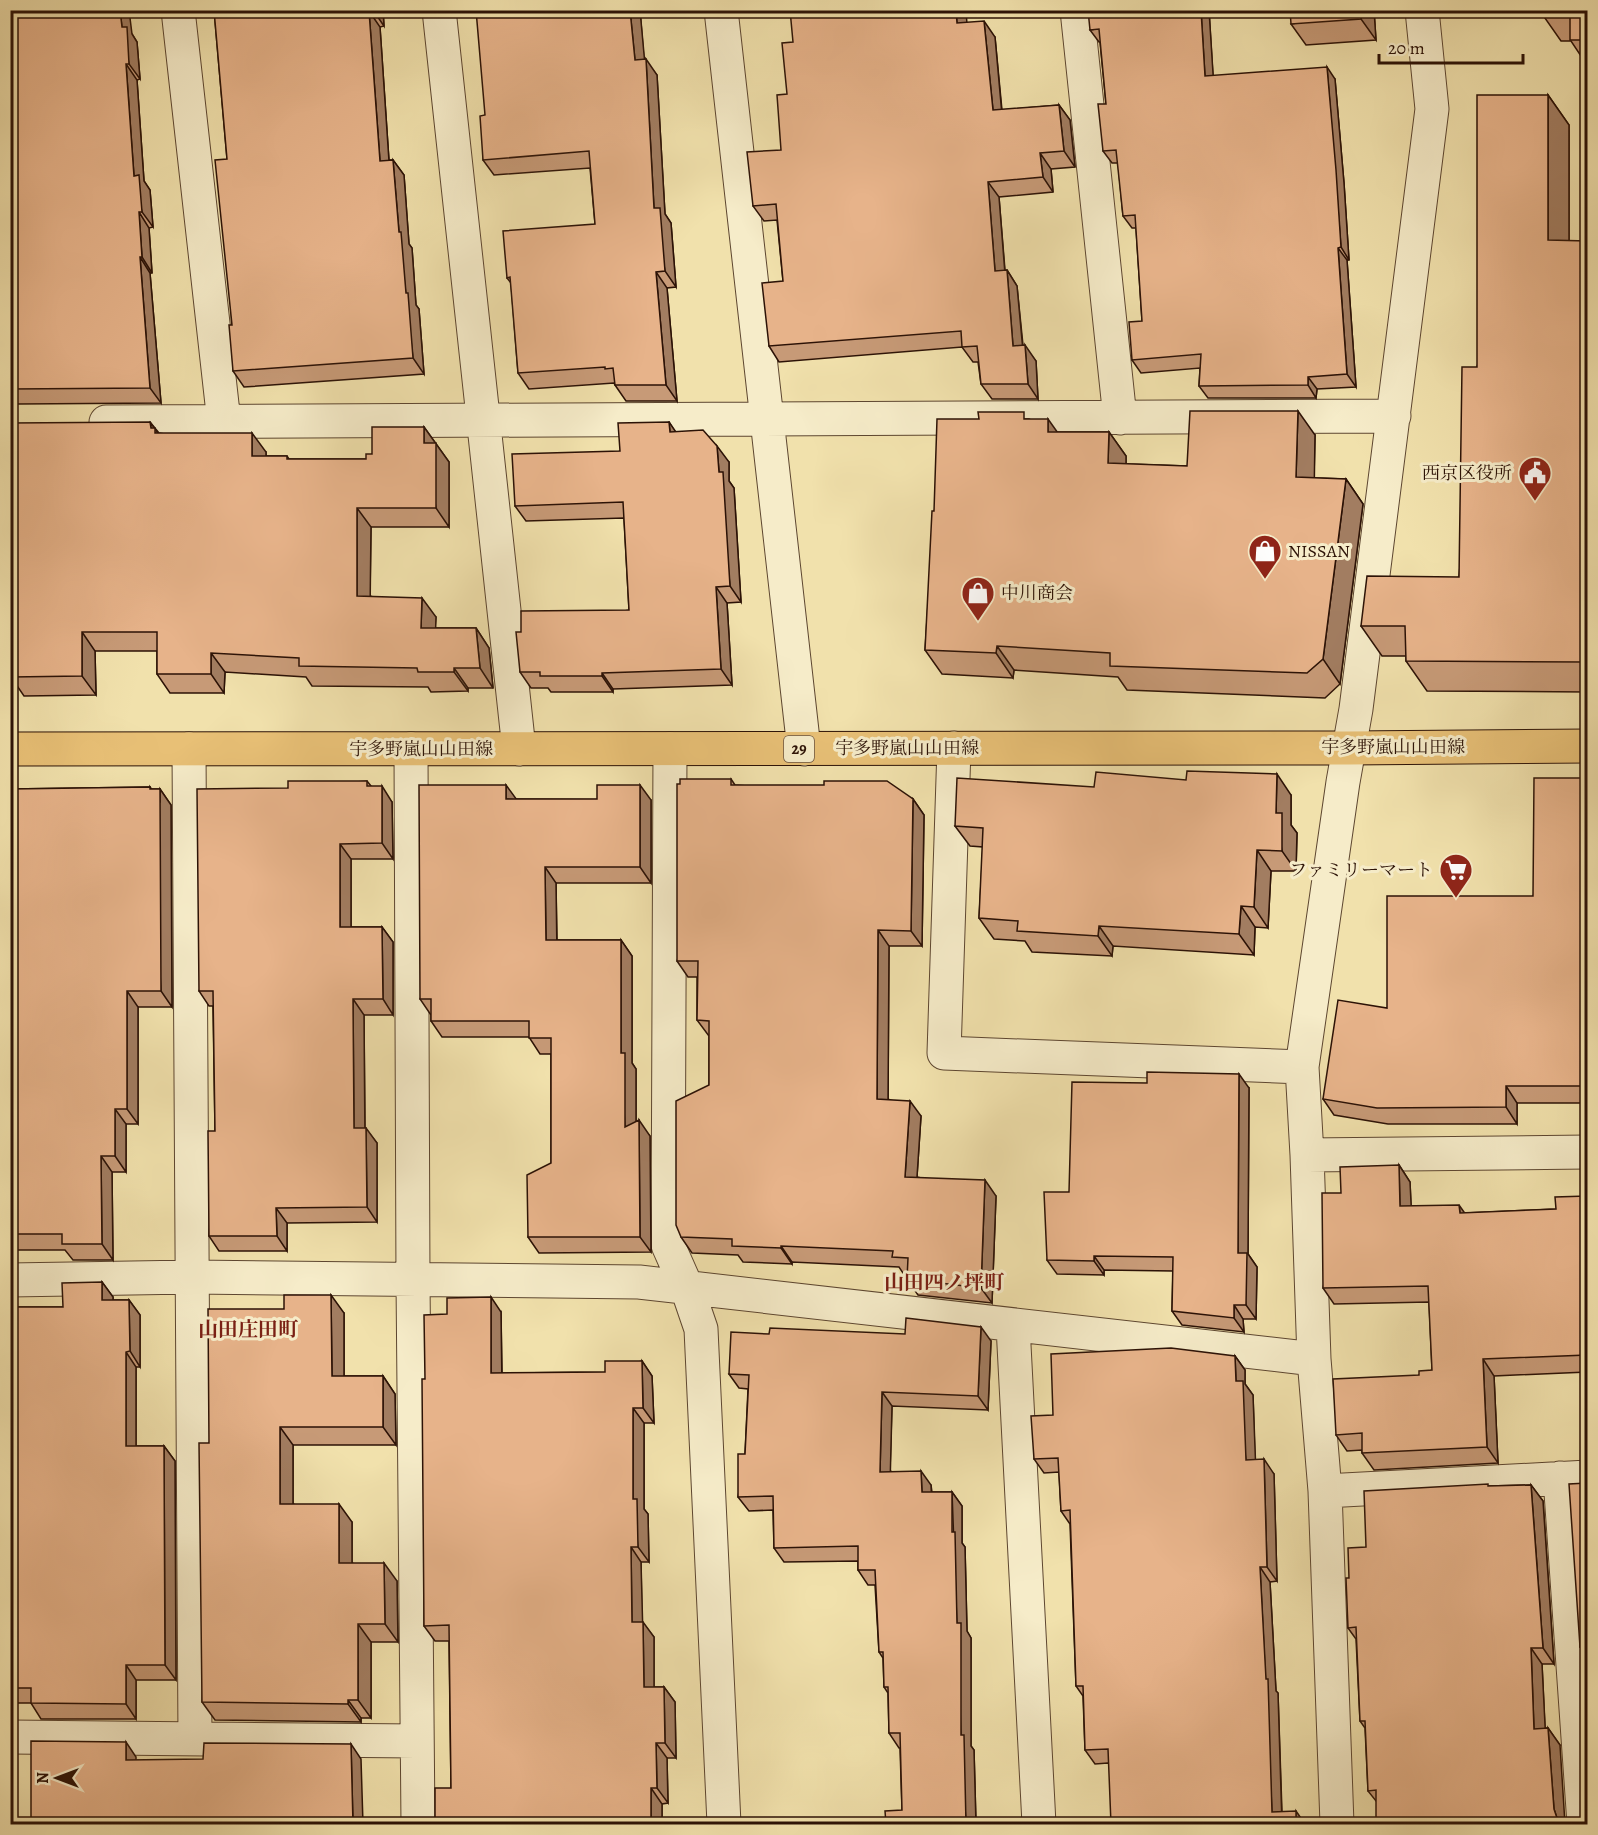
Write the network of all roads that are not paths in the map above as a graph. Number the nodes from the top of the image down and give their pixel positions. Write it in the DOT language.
graph roads {
  1 [pos="178,10"];
  2 [pos="439,10"];
  3 [pos="721,10"];
  4 [pos="1077,10"];
  5 [pos="1422,10"];
  6 [pos="1394,416"];
  7 [pos="1120,418"];
  8 [pos="767,419"];
  9 [pos="484,420"];
  10 [pos="82,422"];
  11 [pos="224,422"];
  12 [pos="1587,746"];
  13 [pos="954,748"];
  14 [pos="1349,748"];
  15 [pos="10,749"];
  16 [pos="189,749"];
  17 [pos="411,749"];
  18 [pos="519,749"];
  19 [pos="670,749"];
  20 [pos="804,749"];
  21 [pos="1302,1067"];
  22 [pos="1587,1152"];
  23 [pos="1307,1155"];
  24 [pos="192,1277"];
  25 [pos="10,1280"];
  26 [pos="412,1281"];
  27 [pos="687,1288"];
  28 [pos="1013,1326"];
  29 [pos="1314,1359"];
  30 [pos="1574,1478"];
  31 [pos="1326,1491"];
  32 [pos="10,1737"];
  33 [pos="195,1739"];
  34 [pos="416,1741"];
  35 [pos="418,1824"];
  36 [pos="724,1824"];
  37 [pos="1039,1824"];
  38 [pos="1337,1824"];
  39 [pos="1584,1824"];
  1 -- 11 [label="street"];
  2 -- 9 [label="street"];
  3 -- 8 [label="street"];
  4 -- 7 [label="street"];
  5 -- 6 [label="street"];
  6 -- 7 [label="street"];
  6 -- 14 [label="street"];
  7 -- 8 [label="street"];
  8 -- 9 [label="street"];
  8 -- 20 [label="street"];
  9 -- 11 [label="street"];
  9 -- 18 [label="street"];
  10 -- 11 [label="street"];
  12 -- 14 [label="main road, 宇多野嵐山山田線 / 29"];
  13 -- 14 [label="main road, 宇多野嵐山山田線 / 29"];
  13 -- 20 [label="main road, 宇多野嵐山山田線 / 29"];
  13 -- 21 [label="street"];
  14 -- 21 [label="street"];
  15 -- 16 [label="main road, 宇多野嵐山山田線 / 29"];
  16 -- 17 [label="main road, 宇多野嵐山山田線 / 29"];
  16 -- 24 [label="street"];
  17 -- 18 [label="main road, 宇多野嵐山山田線 / 29"];
  17 -- 26 [label="street"];
  18 -- 19 [label="main road, 宇多野嵐山山田線 / 29"];
  19 -- 20 [label="main road, 宇多野嵐山山田線 / 29"];
  19 -- 27 [label="street"];
  21 -- 23 [label="street"];
  22 -- 23 [label="street"];
  23 -- 29 [label="street"];
  24 -- 25 [label="street"];
  24 -- 26 [label="street"];
  24 -- 33 [label="street"];
  26 -- 27 [label="street"];
  26 -- 34 [label="street"];
  27 -- 28 [label="street"];
  27 -- 36 [label="street"];
  28 -- 29 [label="street"];
  28 -- 37 [label="street"];
  29 -- 31 [label="street"];
  30 -- 31 [label="street"];
  30 -- 39 [label="street"];
  31 -- 38 [label="street"];
  32 -- 33 [label="street"];
  33 -- 34 [label="street"];
  34 -- 35 [label="street"];
}
